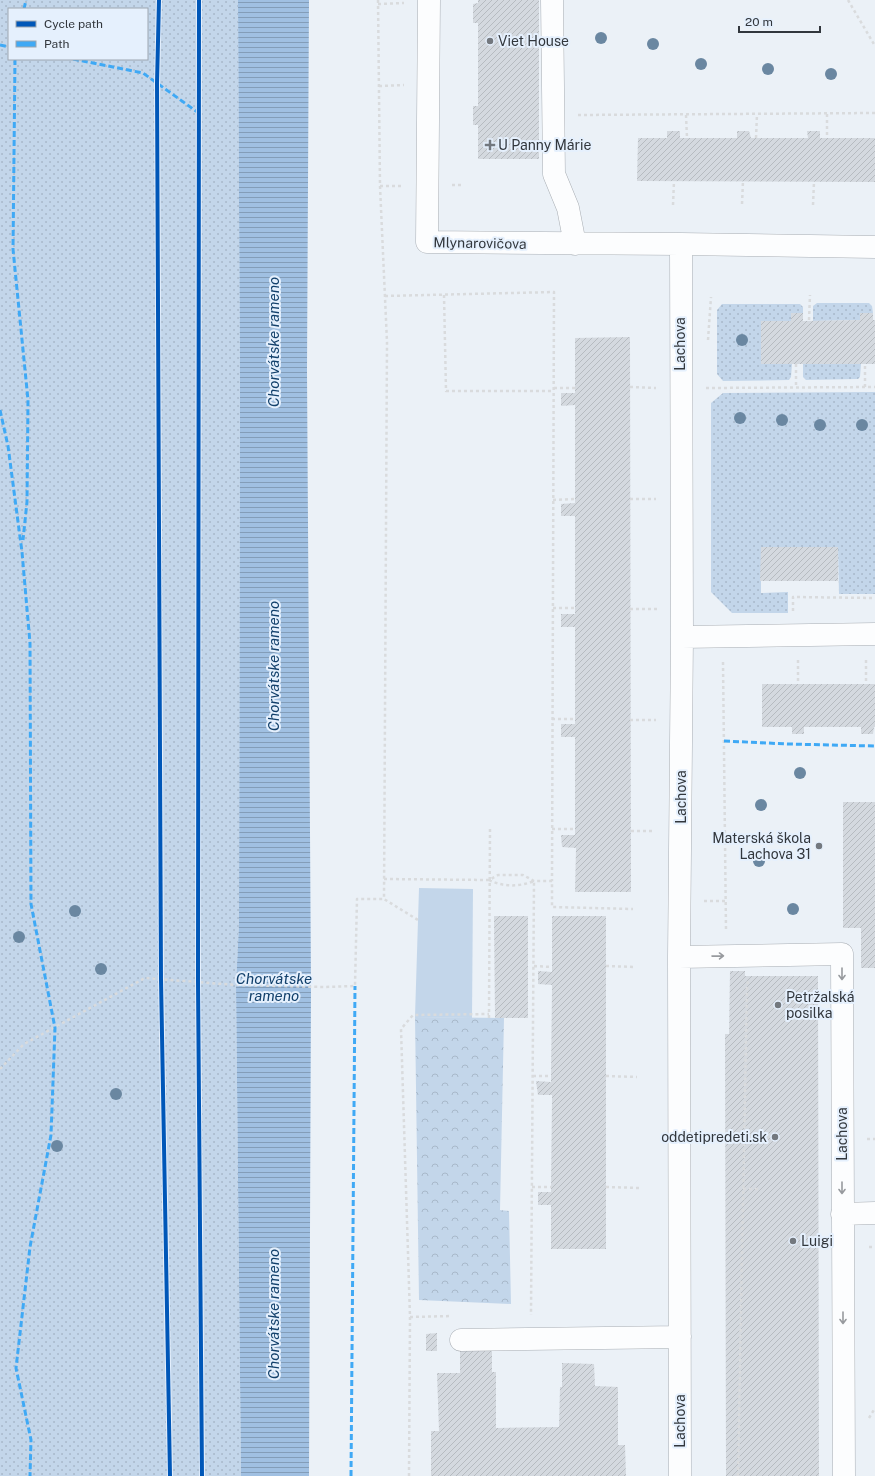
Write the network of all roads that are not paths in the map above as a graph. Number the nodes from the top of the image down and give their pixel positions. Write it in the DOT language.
graph roads {
  1 [pos="429,0"];
  2 [pos="552,0"];
  3 [pos="576,244"];
  4 [pos="681,244"];
  5 [pos="875,247"];
  6 [pos="875,634"];
  7 [pos="682,638"];
  8 [pos="679,957"];
  9 [pos="875,1213"];
  10 [pos="842,1214"];
  11 [pos="680,1337"];
  12 [pos="460,1340"];
  13 [pos="680,1476"];
  14 [pos="844,1476"];
  1 -- 3 [label="street, Mlynarovičova"];
  2 -- 3 [label="street"];
  3 -- 4 [label="street, Mlynarovičova"];
  4 -- 5 [label="street"];
  4 -- 7 [label="street, Lachova"];
  6 -- 7 [label="street"];
  7 -- 8 [label="street, Lachova"];
  8 -- 10 [label="street, Lachova, one-way"];
  8 -- 11 [label="street, Lachova"];
  9 -- 10 [label="street"];
  10 -- 14 [label="street, Lachova, one-way"];
  11 -- 12 [label="street"];
  11 -- 13 [label="street, Lachova"];
}
